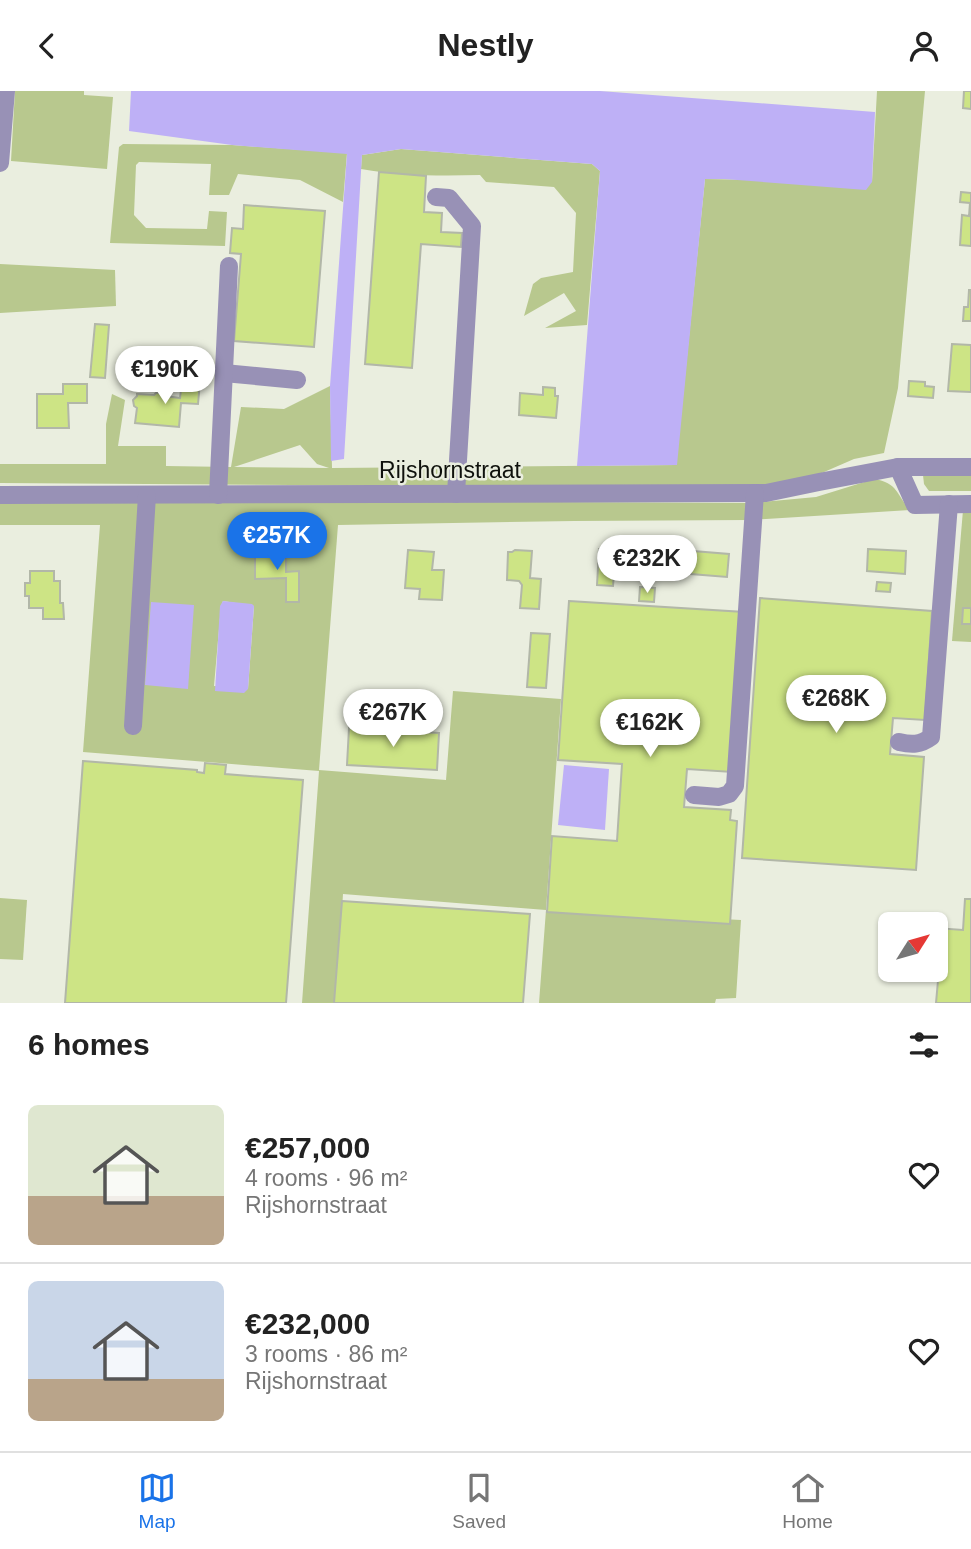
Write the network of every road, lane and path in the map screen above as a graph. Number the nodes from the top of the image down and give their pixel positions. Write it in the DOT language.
graph roads {
  1 [pos="6,91"];
  2 [pos="0,163"];
  3 [pos="436,197"];
  4 [pos="229,266"];
  5 [pos="224,373"];
  6 [pos="297,380"];
  7 [pos="898,467"];
  8 [pos="971,467"];
  9 [pos="755,493"];
  10 [pos="456,494"];
  11 [pos="0,495"];
  12 [pos="147,495"];
  13 [pos="218,495"];
  14 [pos="948,504"];
  15 [pos="971,504"];
  16 [pos="133,726"];
  17 [pos="899,742"];
  18 [pos="694,795"];
  1 -- 2 [label="street"];
  3 -- 10 [label="street"];
  4 -- 5 [label="street"];
  5 -- 6 [label="street"];
  5 -- 13 [label="street"];
  7 -- 8 [label="street, Rijshornstraat"];
  7 -- 9 [label="street, Rijshornstraat"];
  7 -- 14 [label="street"];
  9 -- 10 [label="street, Rijshornstraat"];
  9 -- 18 [label="street"];
  10 -- 13 [label="street, Rijshornstraat"];
  11 -- 12 [label="street, Rijshornstraat"];
  12 -- 13 [label="street, Rijshornstraat"];
  12 -- 16 [label="street"];
  14 -- 15 [label="street"];
  14 -- 17 [label="street"];
}
